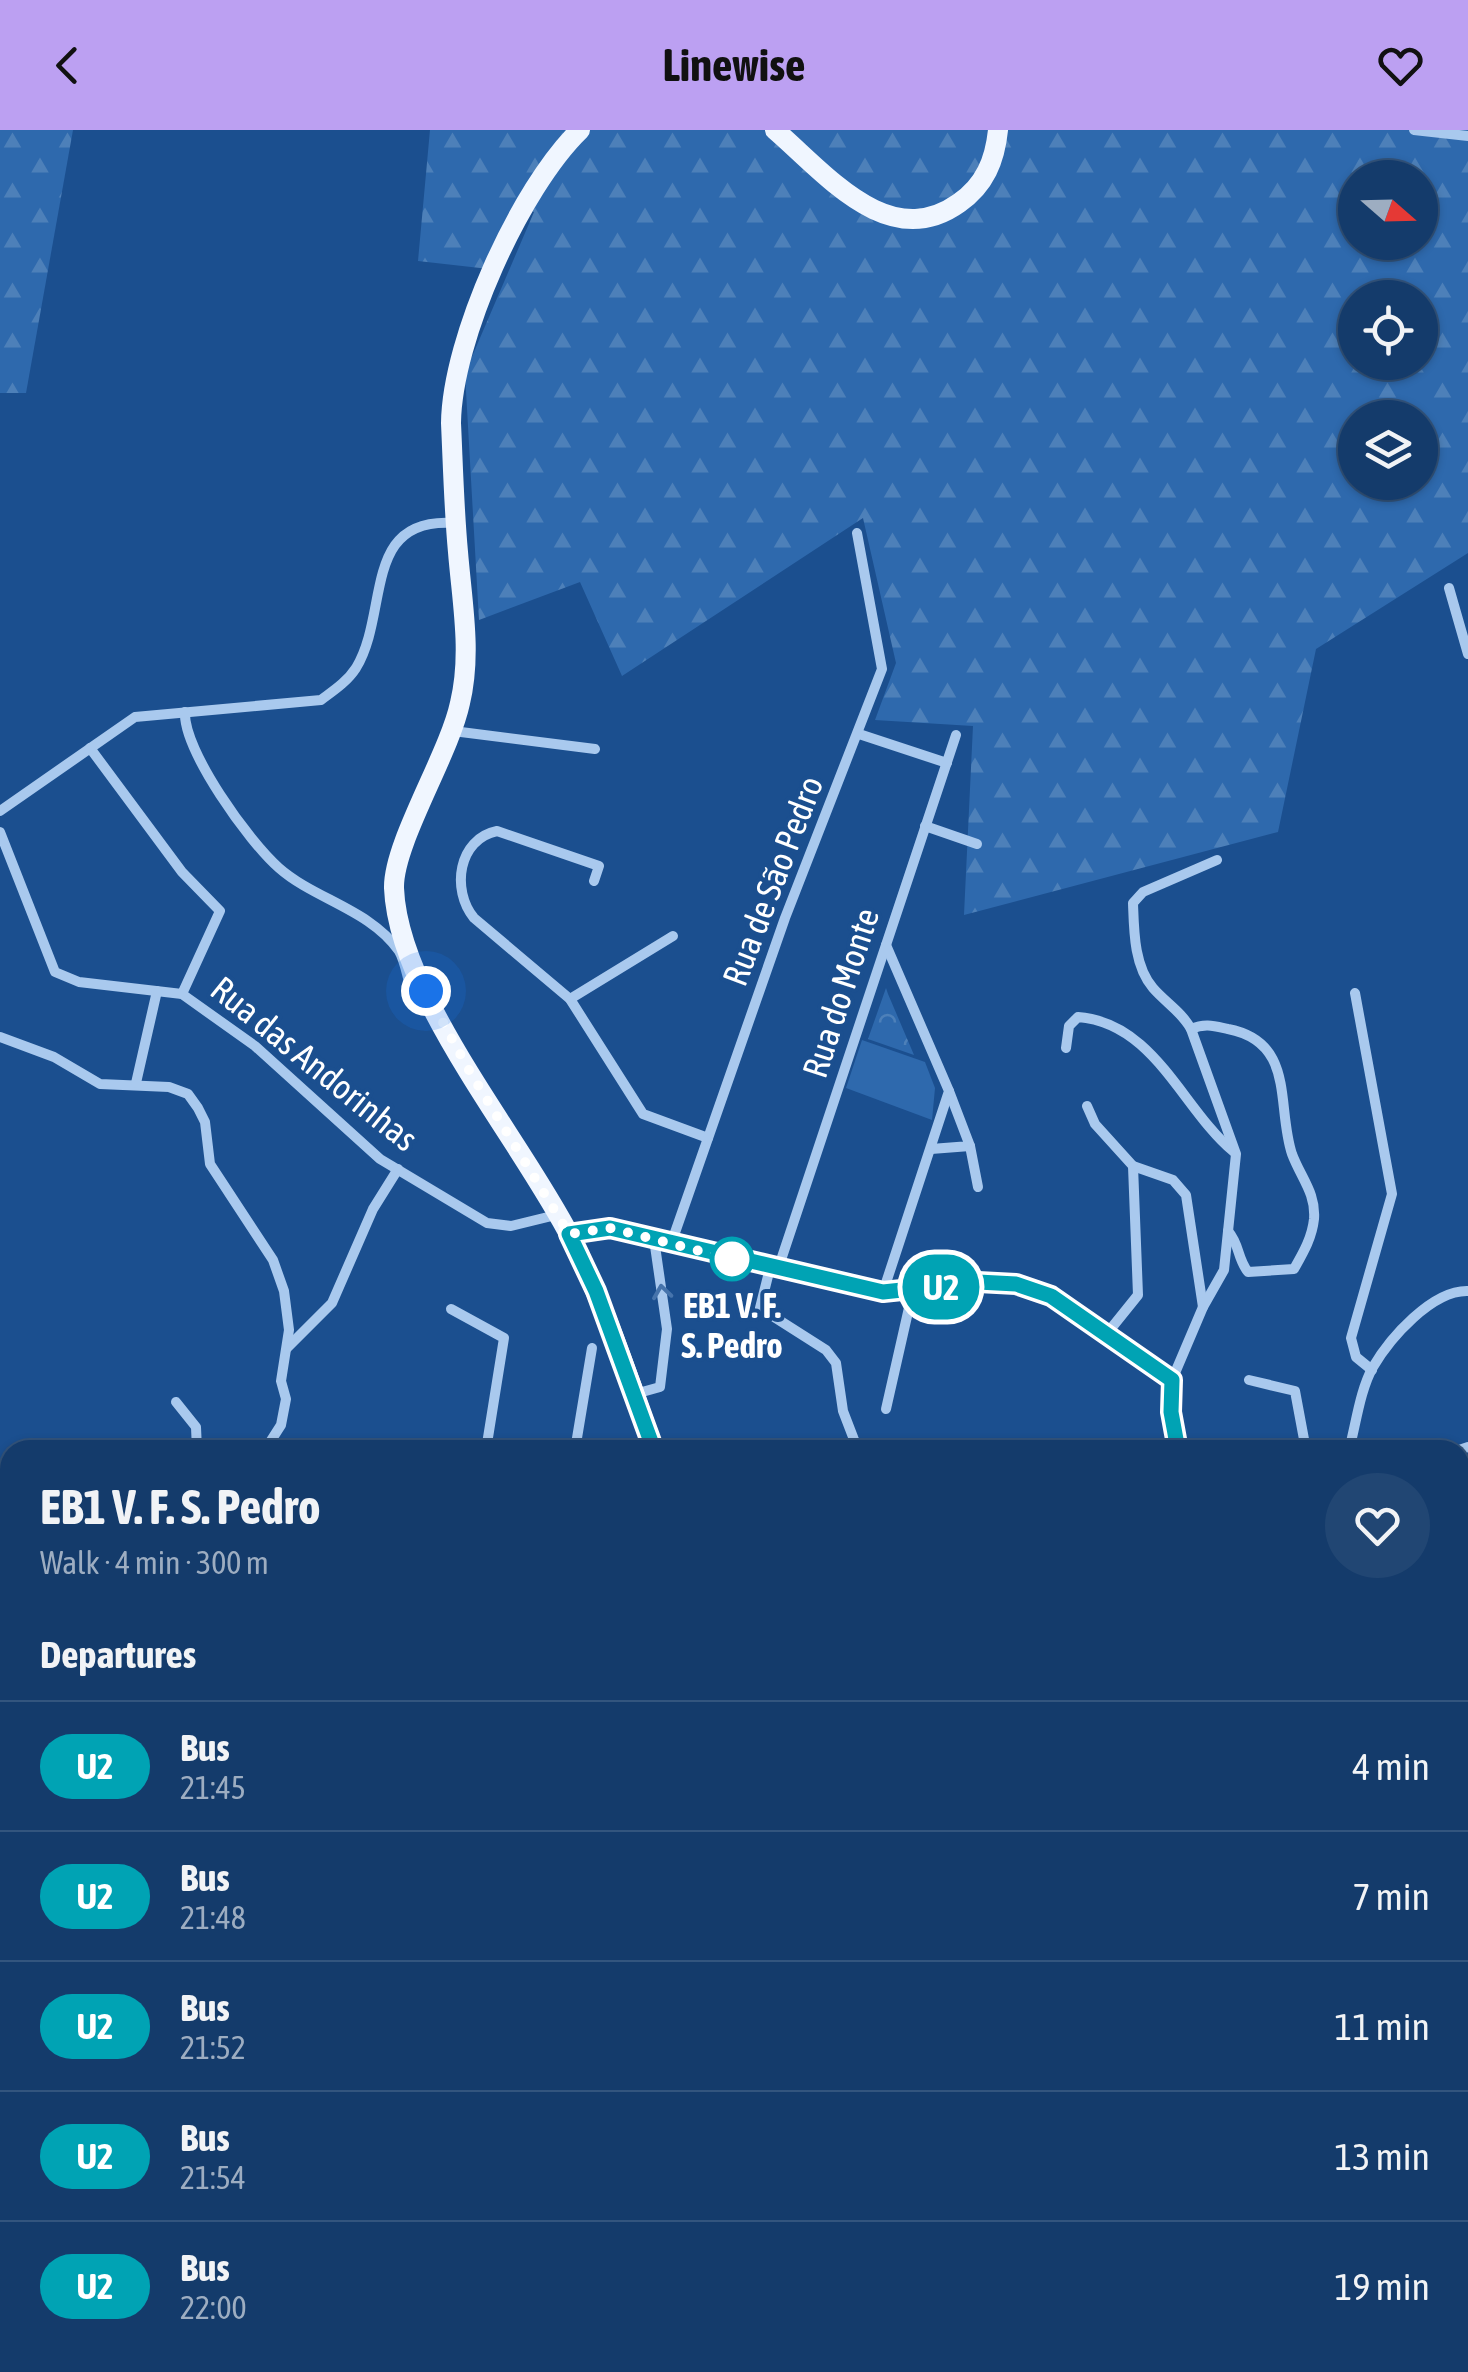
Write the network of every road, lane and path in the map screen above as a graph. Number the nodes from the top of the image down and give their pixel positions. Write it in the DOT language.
graph roads {
  1 [pos="580,130"];
  2 [pos="775,130"];
  3 [pos="998,130"];
  4 [pos="1414,130"];
  5 [pos="1468,136"];
  6 [pos="456,523"];
  7 [pos="856,533"];
  8 [pos="1448,588"];
  9 [pos="1468,654"];
  10 [pos="185,712"];
  11 [pos="453,731"];
  12 [pos="859,734"];
  13 [pos="956,735"];
  14 [pos="90,748"];
  15 [pos="595,748"];
  16 [pos="946,763"];
  17 [pos="0,812"];
  18 [pos="926,826"];
  19 [pos="0,832"];
  20 [pos="977,844"];
  21 [pos="1217,860"];
  22 [pos="594,881"];
  23 [pos="674,936"];
  24 [pos="886,944"];
  25 [pos="156,991"];
  26 [pos="426,991"];
  27 [pos="1355,993"];
  28 [pos="182,994"];
  29 [pos="570,999"];
  30 [pos="1191,1029"];
  31 [pos="0,1037"];
  32 [pos="1066,1048"];
  33 [pos="136,1084"];
  34 [pos="948,1091"];
  35 [pos="1087,1106"];
  36 [pos="708,1138"];
  37 [pos="970,1146"];
  38 [pos="931,1149"];
  39 [pos="1236,1154"];
  40 [pos="1133,1166"];
  41 [pos="398,1169"];
  42 [pos="978,1187"];
  43 [pos="556,1214"];
  44 [pos="1228,1231"];
  45 [pos="569,1234"];
  46 [pos="654,1239"];
  47 [pos="671,1244"];
  48 [pos="774,1268"];
  49 [pos="1467,1287"];
  50 [pos="913,1290"];
  51 [pos="883,1292"];
  52 [pos="1202,1307"];
  53 [pos="451,1309"];
  54 [pos="1105,1336"];
  55 [pos="286,1348"];
  56 [pos="592,1348"];
  57 [pos="1372,1370"];
  58 [pos="1172,1380"];
  59 [pos="1249,1380"];
  60 [pos="634,1395"];
  61 [pos="176,1402"];
  62 [pos="886,1409"];
  63 [pos="197,1440"];
  64 [pos="271,1440"];
  65 [pos="488,1440"];
  66 [pos="578,1440"];
  67 [pos="650,1440"];
  68 [pos="854,1440"];
  69 [pos="1176,1440"];
  70 [pos="1304,1440"];
  71 [pos="1351,1440"];
  1 -- 6 [label="main road"];
  2 -- 3 [label="main road"];
  4 -- 5 [label="street"];
  6 -- 10 [label="street"];
  6 -- 11 [label="main road"];
  7 -- 12 [label="street, Rua de São Pedro"];
  8 -- 9 [label="street"];
  10 -- 14 [label="street"];
  10 -- 26 [label="street"];
  11 -- 15 [label="street"];
  11 -- 26 [label="main road"];
  12 -- 16 [label="street"];
  12 -- 36 [label="street, Rua de São Pedro"];
  13 -- 16 [label="street, Rua do Monte"];
  14 -- 17 [label="street"];
  14 -- 28 [label="street"];
  16 -- 18 [label="street, Rua do Monte"];
  18 -- 20 [label="street"];
  18 -- 24 [label="street, Rua do Monte"];
  19 -- 25 [label="street, Rua das Andorinhas"];
  21 -- 30 [label="street"];
  22 -- 29 [label="street"];
  23 -- 29 [label="street"];
  24 -- 34 [label="street"];
  24 -- 48 [label="street, Rua do Monte"];
  25 -- 28 [label="street, Rua das Andorinhas"];
  25 -- 33 [label="street"];
  26 -- 43 [label="main road"];
  27 -- 57 [label="street"];
  28 -- 41 [label="street, Rua das Andorinhas"];
  29 -- 36 [label="street"];
  30 -- 39 [label="street"];
  30 -- 44 [label="street"];
  31 -- 33 [label="street"];
  32 -- 39 [label="street"];
  33 -- 55 [label="street"];
  34 -- 37 [label="street"];
  34 -- 38 [label="street"];
  35 -- 40 [label="street"];
  36 -- 47 [label="street, Rua de São Pedro"];
  37 -- 38 [label="street"];
  37 -- 42 [label="street"];
  38 -- 51 [label="street"];
  39 -- 44 [label="street"];
  40 -- 52 [label="street"];
  40 -- 54 [label="street"];
  41 -- 43 [label="street, Rua das Andorinhas"];
  41 -- 55 [label="street"];
  43 -- 45 [label="main road"];
  44 -- 52 [label="street"];
  45 -- 46 [label="street"];
  45 -- 60 [label="main road"];
  46 -- 47 [label="street"];
  60 -- 46 [label="street, one-way"];
  47 -- 48 [label="street"];
  48 -- 51 [label="street"];
  48 -- 68 [label="street, Rua do Monte"];
  49 -- 57 [label="street"];
  50 -- 51 [label="street"];
  50 -- 54 [label="street"];
  50 -- 62 [label="street"];
  52 -- 58 [label="street"];
  53 -- 65 [label="street"];
  54 -- 58 [label="street"];
  55 -- 64 [label="street"];
  56 -- 66 [label="street"];
  57 -- 71 [label="street"];
  58 -- 69 [label="street"];
  59 -- 70 [label="street"];
  60 -- 67 [label="main road"];
  61 -- 63 [label="street"];
}
